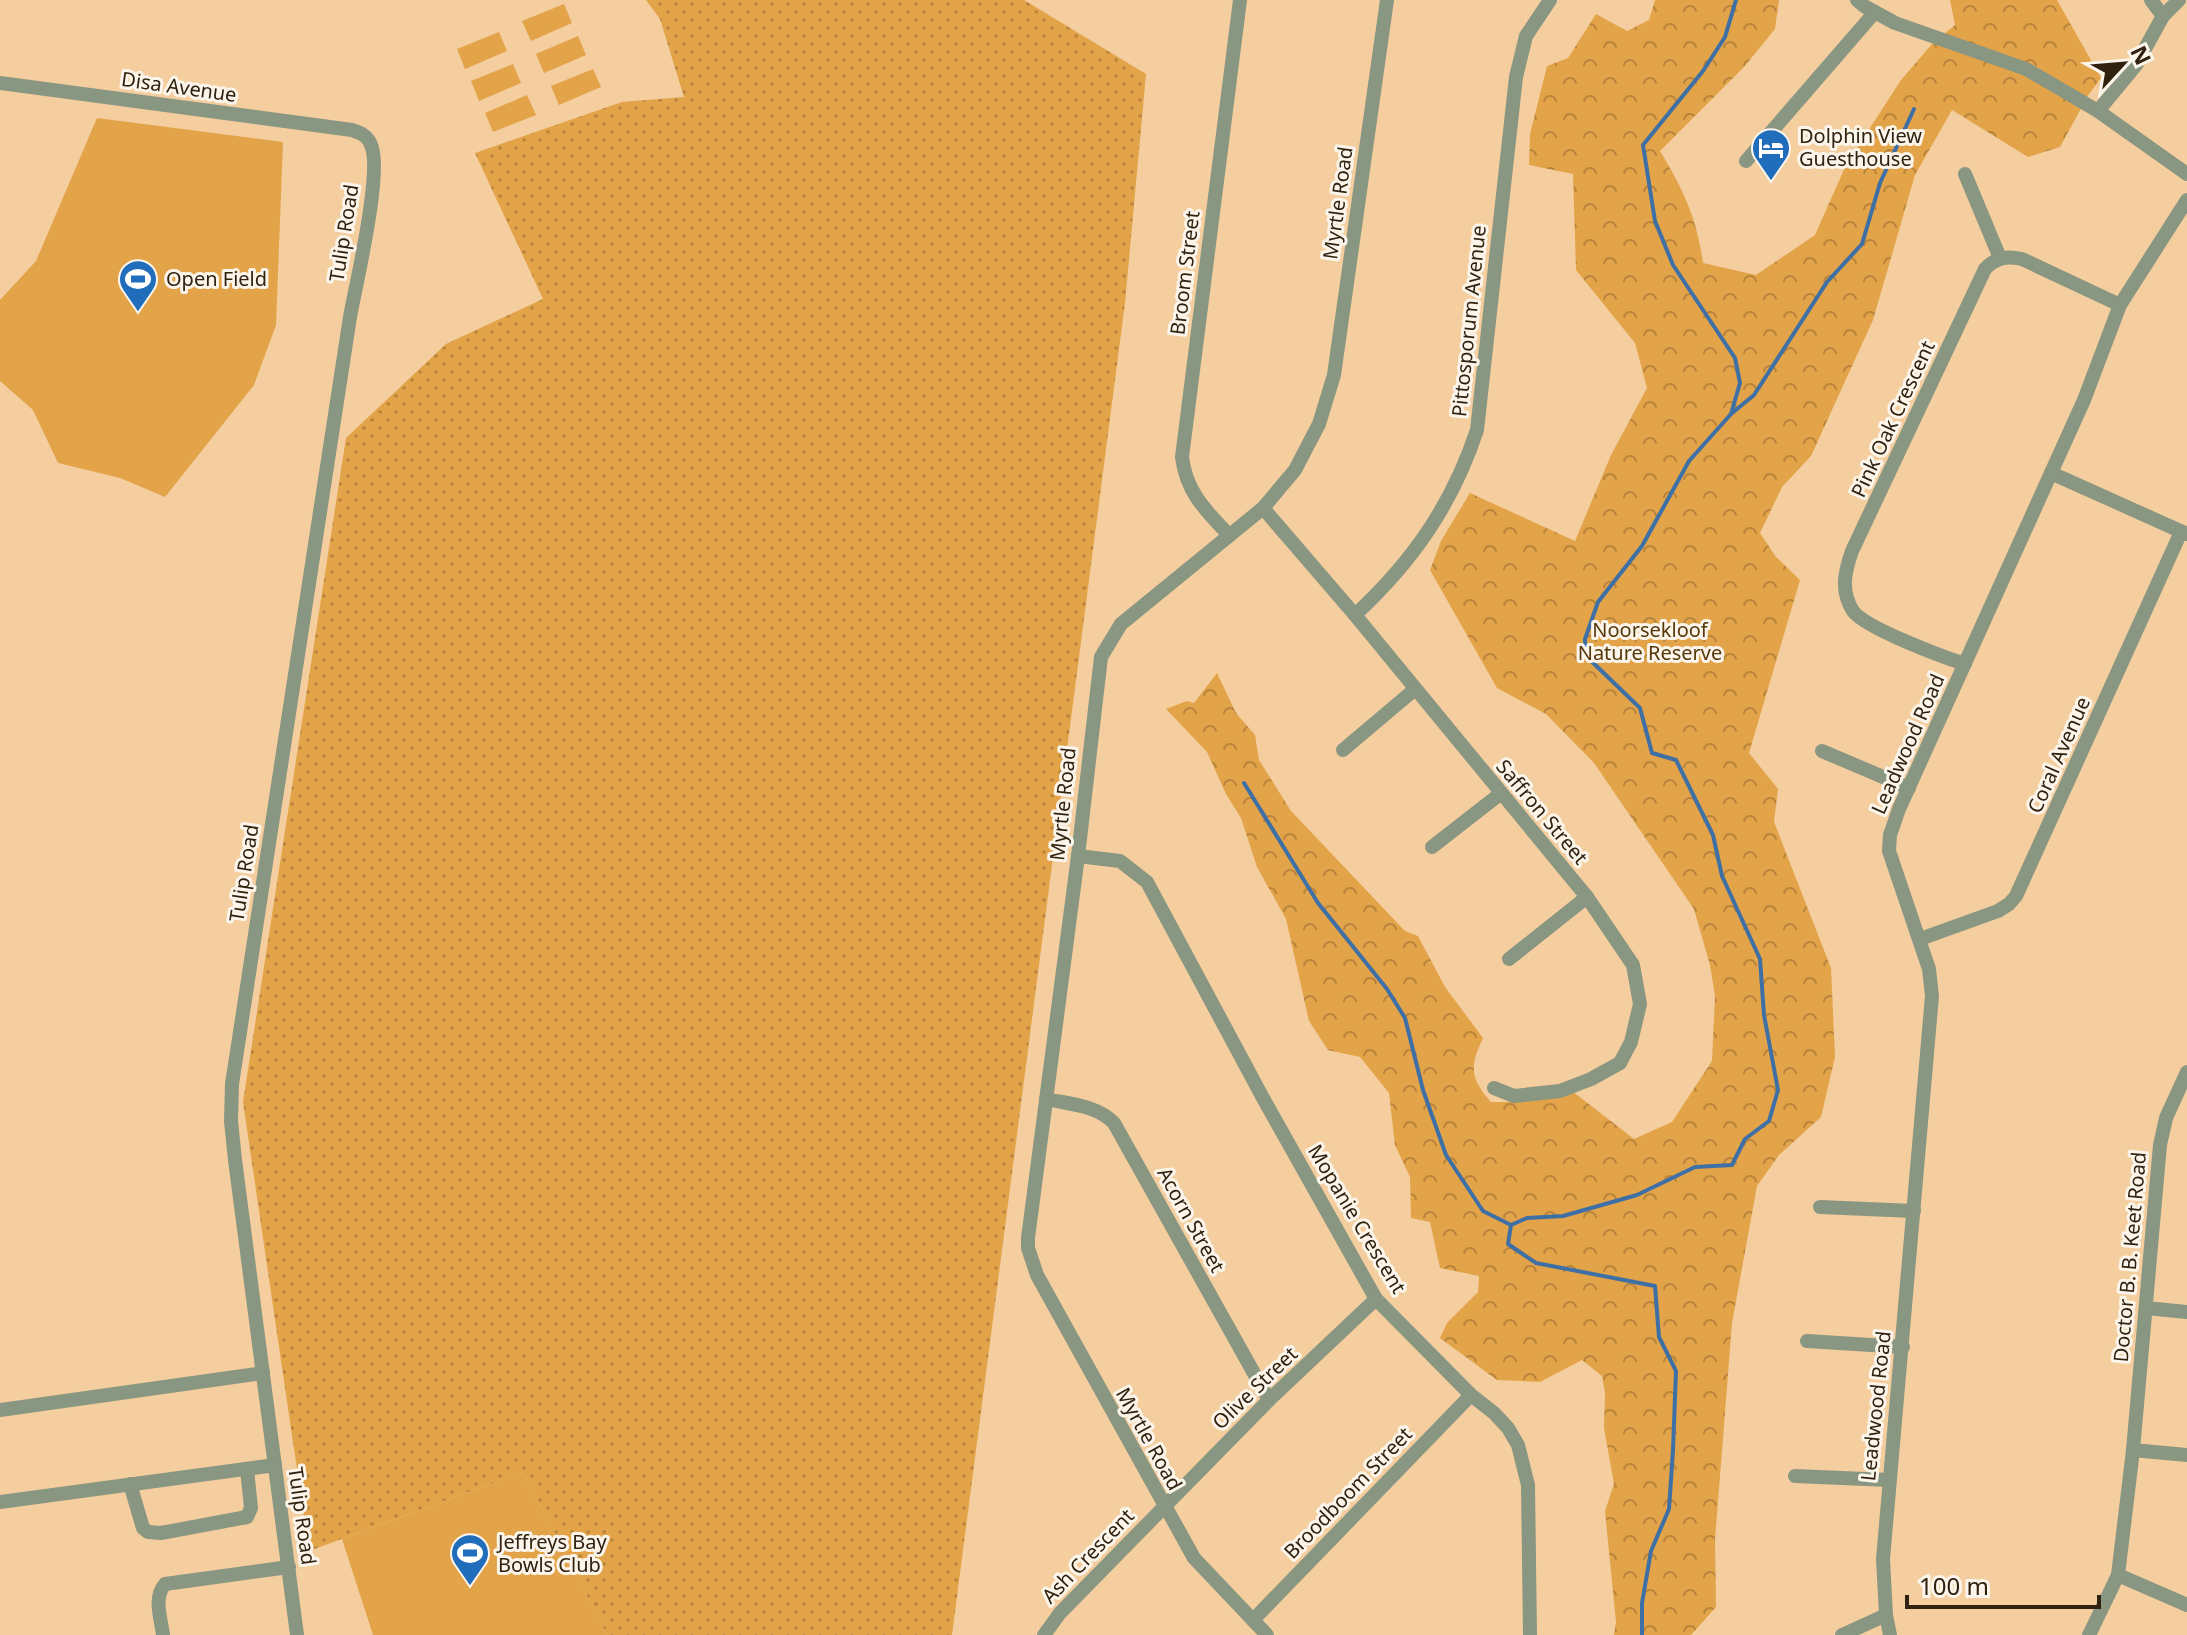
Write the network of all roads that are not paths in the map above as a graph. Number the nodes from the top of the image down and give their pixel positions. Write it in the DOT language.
graph roads {
  1 [pos="1240,0"];
  2 [pos="1387,0"];
  3 [pos="1550,0"];
  4 [pos="1857,0"];
  5 [pos="2151,0"];
  6 [pos="2179,0"];
  7 [pos="1875,12"];
  8 [pos="2163,16"];
  9 [pos="0,83"];
  10 [pos="2098,111"];
  11 [pos="352,130"];
  12 [pos="1746,161"];
  13 [pos="1965,174"];
  14 [pos="2187,174"];
  15 [pos="2187,200"];
  16 [pos="2000,258"];
  17 [pos="2120,305"];
  18 [pos="2051,473"];
  19 [pos="1263,508"];
  20 [pos="2184,533"];
  21 [pos="1229,535"];
  22 [pos="1355,615"];
  23 [pos="1965,664"];
  24 [pos="1414,690"];
  25 [pos="1343,750"];
  26 [pos="1822,751"];
  27 [pos="1909,788"];
  28 [pos="1500,794"];
  29 [pos="1432,847"];
  30 [pos="1078,856"];
  31 [pos="1587,897"];
  32 [pos="1920,939"];
  33 [pos="1509,959"];
  34 [pos="2187,1072"];
  35 [pos="1494,1088"];
  36 [pos="1046,1099"];
  37 [pos="1820,1207"];
  38 [pos="1914,1211"];
  39 [pos="1376,1299"];
  40 [pos="2146,1308"];
  41 [pos="2187,1312"];
  42 [pos="1807,1341"];
  43 [pos="1903,1347"];
  44 [pos="263,1373"];
  45 [pos="1471,1395"];
  46 [pos="1269,1400"];
  47 [pos="0,1410"];
  48 [pos="2133,1450"];
  49 [pos="2187,1455"];
  50 [pos="275,1465"];
  51 [pos="247,1469"];
  52 [pos="1795,1476"];
  53 [pos="1889,1480"];
  54 [pos="130,1484"];
  55 [pos="0,1502"];
  56 [pos="1164,1507"];
  57 [pos="289,1567"];
  58 [pos="2118,1575"];
  59 [pos="2187,1605"];
  60 [pos="1886,1615"];
  61 [pos="1253,1620"];
  62 [pos="163,1635"];
  63 [pos="297,1635"];
  64 [pos="1044,1635"];
  65 [pos="1267,1635"];
  66 [pos="1530,1635"];
  67 [pos="1842,1635"];
  68 [pos="1890,1635"];
  69 [pos="2089,1635"];
  1 -- 21 [label="street, Broom Street"];
  2 -- 19 [label="street, Myrtle Road"];
  3 -- 22 [label="street, Pittosporum Avenue"];
  4 -- 7 [label="street"];
  5 -- 8 [label="street"];
  6 -- 8 [label="street"];
  7 -- 10 [label="street"];
  7 -- 12 [label="street"];
  8 -- 10 [label="street"];
  9 -- 11 [label="street, Disa Avenue"];
  10 -- 14 [label="street"];
  11 -- 44 [label="street, Tulip Road"];
  13 -- 16 [label="street"];
  15 -- 17 [label="street, Leadwood Road"];
  16 -- 17 [label="street"];
  16 -- 23 [label="street, Pink Oak Crescent"];
  17 -- 18 [label="street, Leadwood Road"];
  18 -- 20 [label="street"];
  18 -- 23 [label="street, Leadwood Road"];
  19 -- 21 [label="street, Myrtle Road"];
  19 -- 22 [label="street, Saffron Street"];
  20 -- 32 [label="street, Coral Avenue"];
  21 -- 30 [label="street, Myrtle Road"];
  22 -- 24 [label="street, Saffron Street"];
  23 -- 27 [label="street, Leadwood Road"];
  24 -- 25 [label="street"];
  24 -- 28 [label="street, Saffron Street"];
  26 -- 27 [label="street"];
  27 -- 32 [label="street, Leadwood Road"];
  28 -- 29 [label="street"];
  28 -- 31 [label="street, Saffron Street"];
  30 -- 36 [label="street, Myrtle Road"];
  30 -- 39 [label="street, Mopanie Crescent"];
  31 -- 33 [label="street"];
  31 -- 35 [label="street, Saffron Street"];
  32 -- 38 [label="street, Leadwood Road"];
  34 -- 40 [label="street, Doctor B. B. Keet Road"];
  36 -- 46 [label="street, Acorn Street"];
  36 -- 56 [label="street, Myrtle Road"];
  37 -- 38 [label="street"];
  38 -- 43 [label="street, Leadwood Road"];
  39 -- 45 [label="street, Mopanie Crescent"];
  39 -- 46 [label="street, Olive Street"];
  40 -- 41 [label="street"];
  40 -- 48 [label="street, Doctor B. B. Keet Road"];
  42 -- 43 [label="street"];
  43 -- 53 [label="street, Leadwood Road"];
  44 -- 47 [label="street"];
  44 -- 50 [label="street, Tulip Road"];
  45 -- 61 [label="street, Broodboom Street"];
  45 -- 66 [label="street, Mopanie Crescent"];
  46 -- 56 [label="street, Olive Street"];
  48 -- 49 [label="street"];
  48 -- 58 [label="street, Doctor B. B. Keet Road"];
  50 -- 51 [label="street"];
  50 -- 57 [label="street, Tulip Road"];
  51 -- 54 [label="street"];
  51 -- 54 [label="street"];
  52 -- 53 [label="street"];
  53 -- 60 [label="street, Leadwood Road"];
  54 -- 55 [label="street"];
  56 -- 61 [label="street, Myrtle Road"];
  56 -- 64 [label="street, Ash Crescent"];
  57 -- 62 [label="street"];
  57 -- 63 [label="street, Tulip Road"];
  58 -- 59 [label="street"];
  58 -- 69 [label="street, Doctor B. B. Keet Road"];
  60 -- 67 [label="street"];
  60 -- 68 [label="street, Leadwood Road"];
  61 -- 65 [label="street, Myrtle Road"];
}
